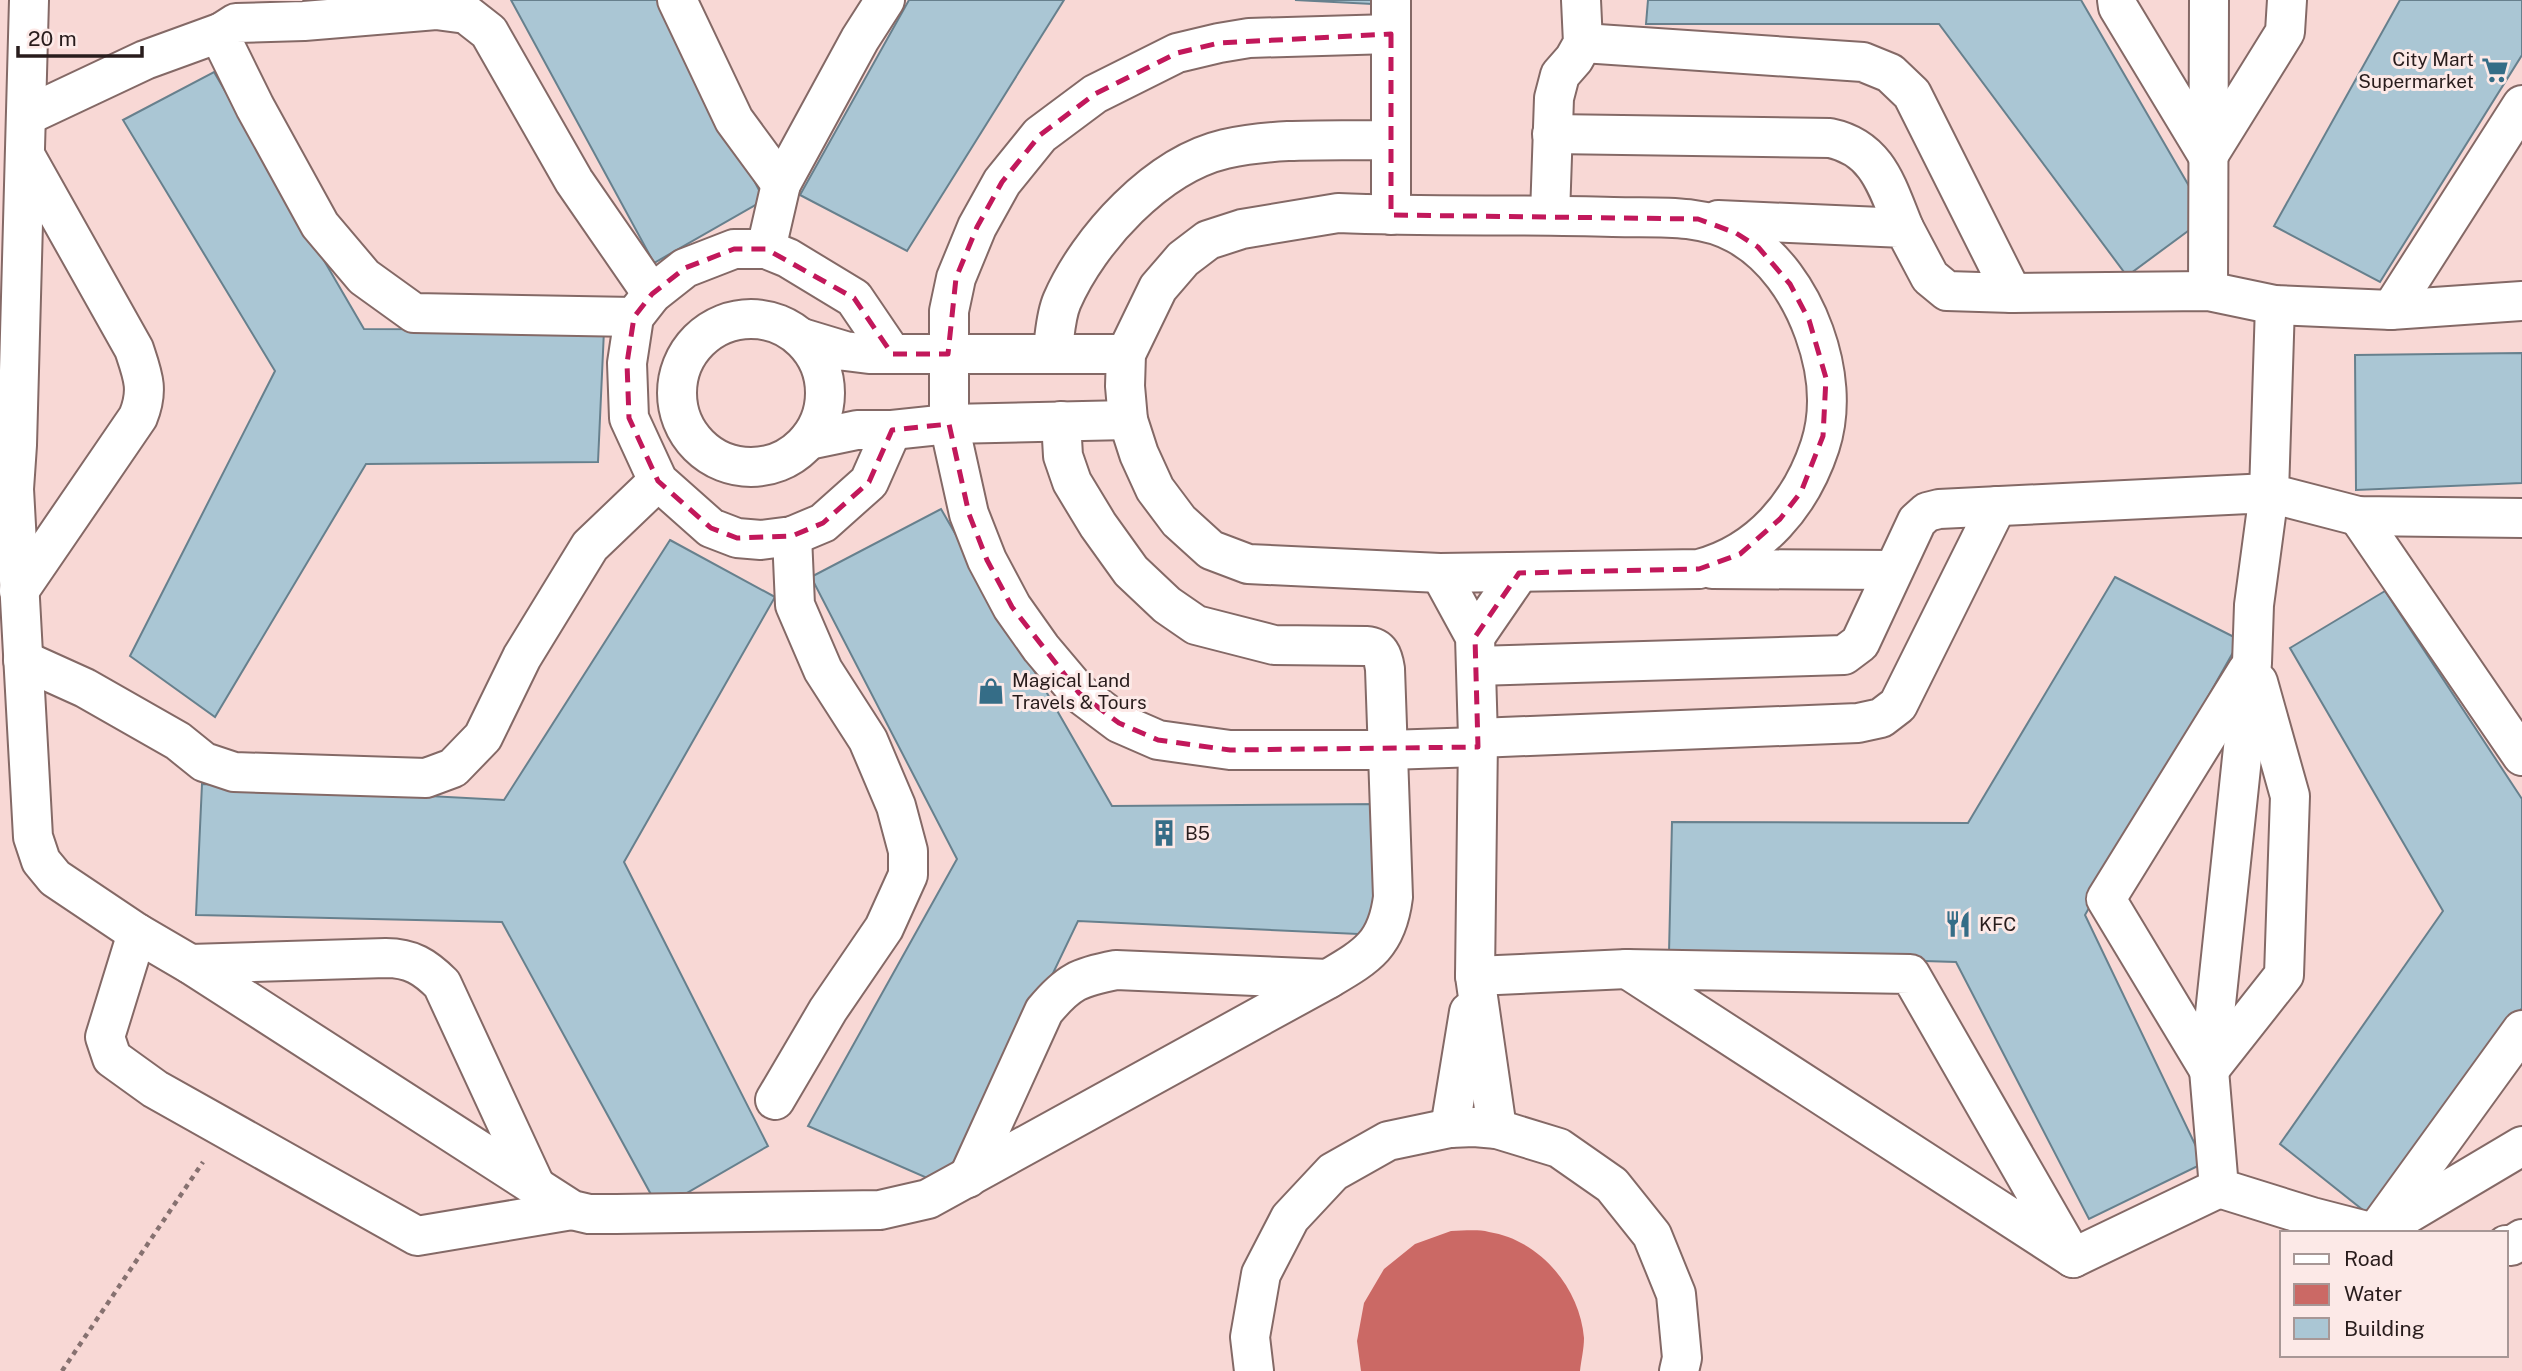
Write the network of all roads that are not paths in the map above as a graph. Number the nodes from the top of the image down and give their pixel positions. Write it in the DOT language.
graph roads {
  1 [pos="29,0"];
  2 [pos="677,0"];
  3 [pos="885,0"];
  4 [pos="1581,0"];
  5 [pos="2117,0"];
  6 [pos="2210,0"];
  7 [pos="2287,0"];
  8 [pos="1391,17"];
  9 [pos="222,32"];
  10 [pos="1583,43"];
  11 [pos="2522,105"];
  12 [pos="26,116"];
  13 [pos="1552,134"];
  14 [pos="1391,140"];
  15 [pos="25,155"];
  16 [pos="2208,156"];
  17 [pos="781,184"];
  18 [pos="1391,215"];
  19 [pos="1550,215"];
  20 [pos="1698,219"];
  21 [pos="1904,228"];
  22 [pos="766,248"];
  23 [pos="2208,291"];
  24 [pos="2012,293"];
  25 [pos="2522,302"];
  26 [pos="643,305"];
  27 [pos="2275,305"];
  28 [pos="2391,310"];
  29 [pos="802,338"];
  30 [pos="892,354"];
  31 [pos="948,354"];
  32 [pos="1052,354"];
  33 [pos="1126,354"];
  34 [pos="1128,420"];
  35 [pos="1061,421"];
  36 [pos="948,424"];
  37 [pos="892,430"];
  38 [pos="809,440"];
  39 [pos="658,481"];
  40 [pos="2269,493"];
  41 [pos="1997,506"];
  42 [pos="2358,516"];
  43 [pos="2522,518"];
  44 [pos="792,536"];
  45 [pos="1699,569"];
  46 [pos="1893,570"];
  47 [pos="1440,573"];
  48 [pos="1520,573"];
  49 [pos="19,591"];
  50 [pos="1475,651"];
  51 [pos="23,660"];
  52 [pos="2252,663"];
  53 [pos="1478,742"];
  54 [pos="1388,750"];
  55 [pos="2522,757"];
  56 [pos="137,933"];
  57 [pos="190,964"];
  58 [pos="1627,969"];
  59 [pos="1475,976"];
  60 [pos="1328,979"];
  61 [pos="2522,1030"];
  62 [pos="2208,1070"];
  63 [pos="775,1100"];
  64 [pos="1450,1128"];
  65 [pos="1497,1129"];
  66 [pos="2522,1146"];
  67 [pos="968,1178"];
  68 [pos="535,1185"];
  69 [pos="2218,1188"];
  70 [pos="572,1210"];
  71 [pos="2367,1231"];
  72 [pos="2376,1231"];
  73 [pos="2378,1231"];
  74 [pos="2073,1258"];
  75 [pos="1684,1367"];
  76 [pos="1254,1371"];
  1 -- 12 [label="street"];
  2 -- 17 [label="street"];
  3 -- 17 [label="street"];
  4 -- 10 [label="street"];
  5 -- 16 [label="street"];
  6 -- 16 [label="street"];
  7 -- 16 [label="street"];
  8 -- 14 [label="street"];
  8 -- 31 [label="street"];
  9 -- 12 [label="street"];
  9 -- 26 [label="street"];
  9 -- 26 [label="street"];
  10 -- 13 [label="street"];
  10 -- 24 [label="street"];
  11 -- 28 [label="street"];
  12 -- 15 [label="street"];
  13 -- 19 [label="street"];
  13 -- 21 [label="street"];
  14 -- 18 [label="street"];
  14 -- 32 [label="street"];
  15 -- 49 [label="street"];
  15 -- 49 [label="street"];
  16 -- 23 [label="street"];
  17 -- 22 [label="street"];
  18 -- 19 [label="street"];
  18 -- 33 [label="street"];
  19 -- 20 [label="street"];
  20 -- 21 [label="street"];
  20 -- 45 [label="street"];
  21 -- 24 [label="street"];
  22 -- 26 [label="street"];
  22 -- 30 [label="street"];
  23 -- 24 [label="street"];
  23 -- 27 [label="street"];
  25 -- 28 [label="street"];
  26 -- 39 [label="street"];
  27 -- 28 [label="street"];
  27 -- 40 [label="street"];
  29 -- 30 [label="street"];
  29 -- 38 [label="street"];
  29 -- 38 [label="street"];
  30 -- 31 [label="street"];
  31 -- 32 [label="street"];
  31 -- 36 [label="street"];
  32 -- 33 [label="street"];
  33 -- 34 [label="street"];
  34 -- 35 [label="street"];
  34 -- 47 [label="street"];
  35 -- 36 [label="street"];
  35 -- 54 [label="street"];
  36 -- 37 [label="street"];
  36 -- 54 [label="street"];
  37 -- 38 [label="street"];
  37 -- 44 [label="street"];
  39 -- 44 [label="street"];
  39 -- 51 [label="street"];
  40 -- 41 [label="street"];
  40 -- 42 [label="street"];
  40 -- 52 [label="street"];
  41 -- 46 [label="street"];
  41 -- 53 [label="street"];
  42 -- 43 [label="street"];
  42 -- 55 [label="street"];
  44 -- 63 [label="street"];
  45 -- 46 [label="street"];
  45 -- 48 [label="street"];
  46 -- 50 [label="street"];
  47 -- 48 [label="street"];
  47 -- 50 [label="street"];
  48 -- 50 [label="street"];
  49 -- 51 [label="street"];
  50 -- 53 [label="street"];
  51 -- 56 [label="street"];
  52 -- 62 [label="street"];
  52 -- 62 [label="street"];
  52 -- 62 [label="street"];
  53 -- 54 [label="street"];
  53 -- 59 [label="street"];
  54 -- 60 [label="street"];
  56 -- 57 [label="street"];
  56 -- 70 [label="street"];
  57 -- 68 [label="street"];
  57 -- 68 [label="street"];
  58 -- 59 [label="street"];
  58 -- 74 [label="street"];
  58 -- 74 [label="street"];
  59 -- 64 [label="street"];
  59 -- 65 [label="street"];
  60 -- 67 [label="street"];
  60 -- 67 [label="street"];
  61 -- 72 [label="street"];
  62 -- 69 [label="street"];
  64 -- 65 [label="street"];
  64 -- 76 [label="street"];
  65 -- 75 [label="street"];
  66 -- 73 [label="street"];
  67 -- 70 [label="street"];
  68 -- 70 [label="street"];
  69 -- 71 [label="street"];
  69 -- 74 [label="street"];
}
